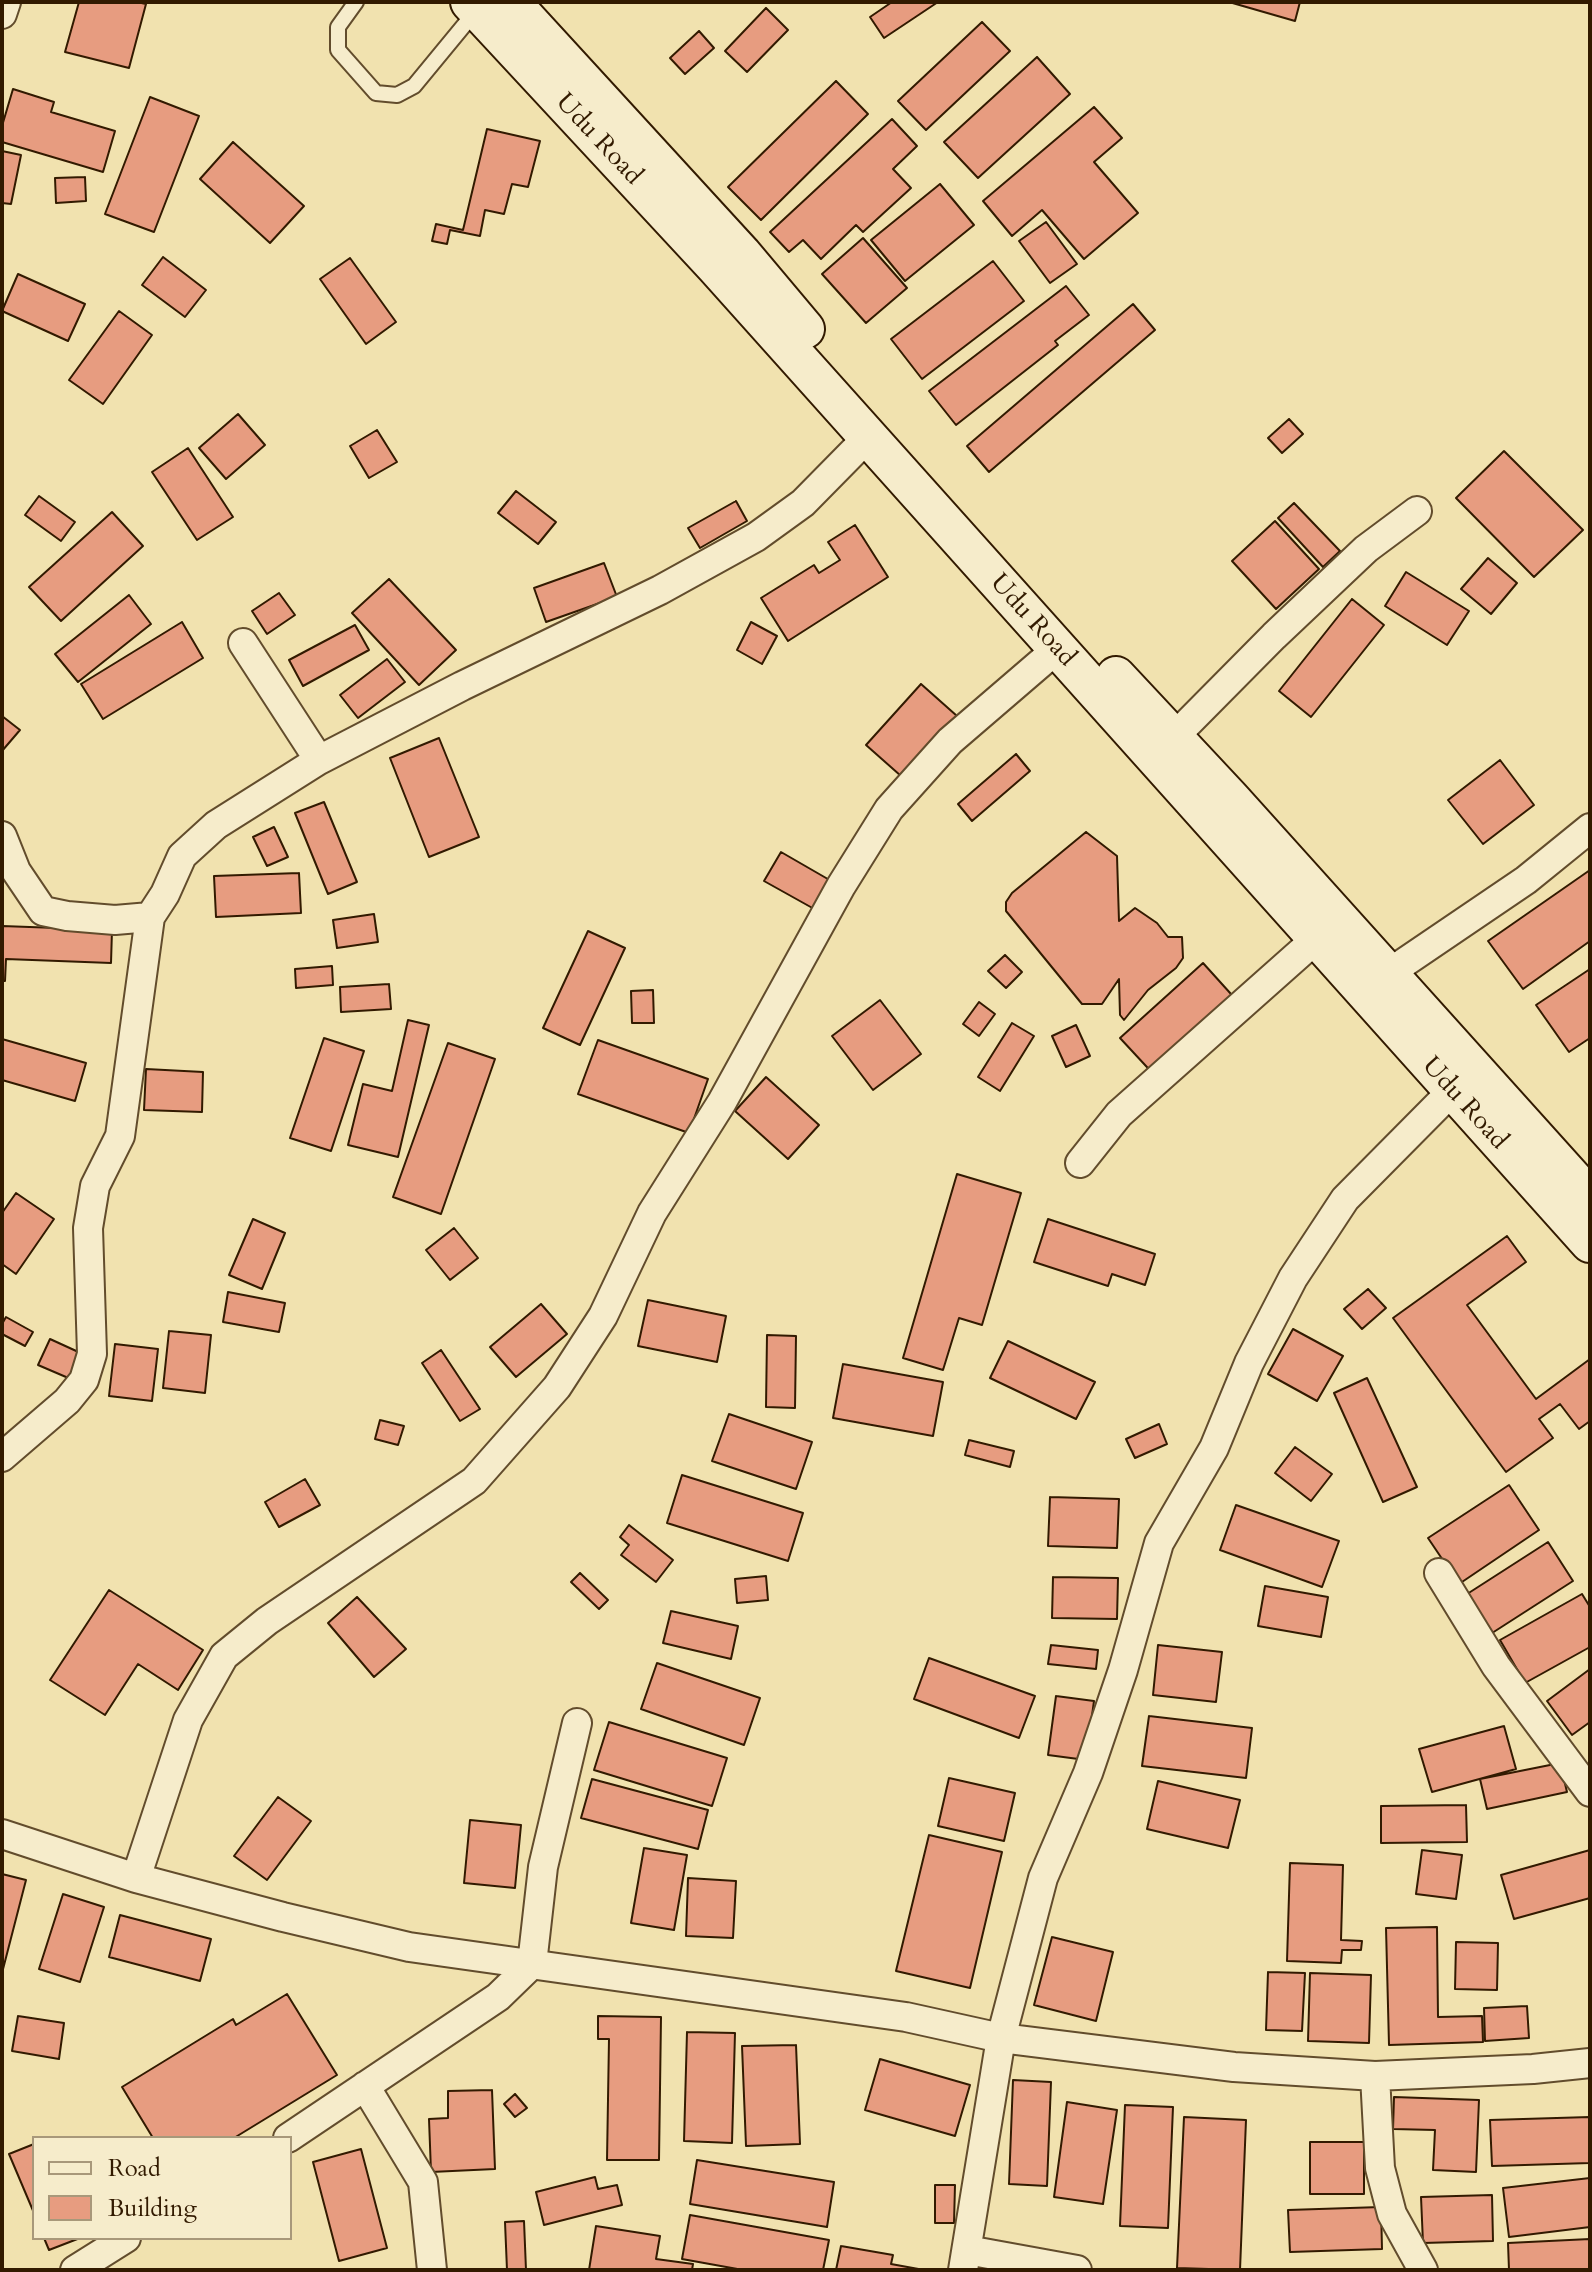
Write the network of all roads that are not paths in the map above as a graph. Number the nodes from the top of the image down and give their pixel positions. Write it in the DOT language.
graph roads {
  1 [pos="6,2"];
  2 [pos="356,2"];
  3 [pos="486,4"];
  4 [pos="2,14"];
  5 [pos="868,437"];
  6 [pos="1417,511"];
  7 [pos="243,643"];
  8 [pos="1057,649"];
  9 [pos="1173,738"];
  10 [pos="319,760"];
  11 [pos="1590,828"];
  12 [pos="2,836"];
  13 [pos="150,917"];
  14 [pos="1316,939"];
  15 [pos="1386,975"];
  16 [pos="1452,1091"];
  17 [pos="1080,1163"];
  18 [pos="1590,1198"];
  19 [pos="1590,1243"];
  20 [pos="2,1457"];
  21 [pos="1439,1573"];
  22 [pos="577,1723"];
  23 [pos="1590,1792"];
  24 [pos="2,1834"];
  25 [pos="136,1878"];
  26 [pos="532,1964"];
  27 [pos="1001,2038"];
  28 [pos="1590,2063"];
  29 [pos="1375,2076"];
  30 [pos="365,2086"];
  31 [pos="291,2136"];
  32 [pos="123,2240"];
  33 [pos="965,2260"];
  34 [pos="75,2270"];
  35 [pos="432,2270"];
  36 [pos="1077,2270"];
  37 [pos="1423,2270"];
  1 -- 4 [label="street"];
  2 -- 3 [label="lane"];
  3 -- 5 [label="main road, Udu Road"];
  3 -- 9 [label="main road, Udu Road"];
  5 -- 8 [label="main road, Udu Road"];
  5 -- 10 [label="street"];
  6 -- 9 [label="street"];
  7 -- 10 [label="street"];
  8 -- 14 [label="main road, Udu Road"];
  8 -- 25 [label="street"];
  9 -- 15 [label="main road, Udu Road"];
  10 -- 13 [label="street"];
  11 -- 15 [label="street"];
  12 -- 13 [label="street"];
  13 -- 20 [label="street"];
  14 -- 16 [label="main road, Udu Road"];
  14 -- 17 [label="street"];
  15 -- 18 [label="main road, Udu Road"];
  16 -- 19 [label="main road, Udu Road"];
  16 -- 27 [label="street"];
  21 -- 23 [label="street"];
  22 -- 26 [label="street"];
  24 -- 25 [label="street"];
  25 -- 26 [label="street"];
  26 -- 27 [label="street"];
  26 -- 30 [label="street"];
  27 -- 29 [label="street"];
  27 -- 33 [label="street"];
  28 -- 29 [label="street"];
  29 -- 37 [label="street"];
  30 -- 31 [label="street"];
  30 -- 35 [label="street"];
  32 -- 34 [label="street"];
  33 -- 36 [label="street"];
}
